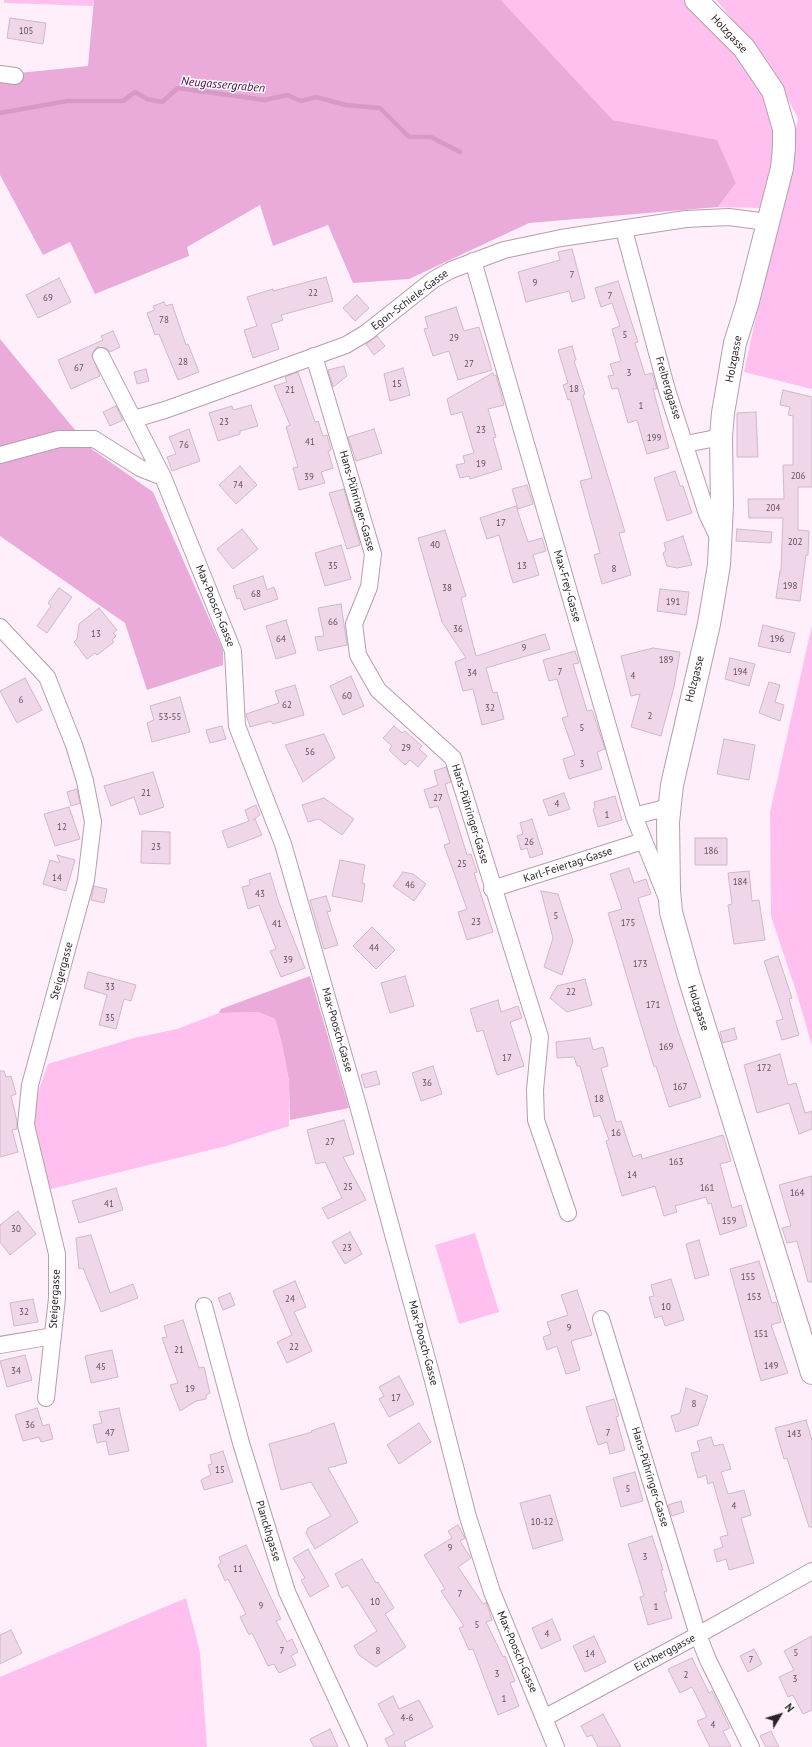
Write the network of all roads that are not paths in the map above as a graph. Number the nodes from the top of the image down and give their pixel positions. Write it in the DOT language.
graph roads {
  1 [pos="696,0"];
  2 [pos="767,222"];
  3 [pos="624,230"];
  4 [pos="473,260"];
  5 [pos="101,356"];
  6 [pos="314,356"];
  7 [pos="134,419"];
  8 [pos="721,437"];
  9 [pos="686,444"];
  10 [pos="0,455"];
  11 [pos="163,477"];
  12 [pos="721,543"];
  13 [pos="0,627"];
  14 [pos="669,807"];
  15 [pos="634,816"];
  16 [pos="643,840"];
  17 [pos="492,888"];
  18 [pos="671,909"];
  19 [pos="568,1213"];
  20 [pos="204,1306"];
  21 [pos="601,1319"];
  22 [pos="53,1336"];
  23 [pos="0,1344"];
  24 [pos="812,1374"];
  25 [pos="46,1398"];
  26 [pos="812,1571"];
  27 [pos="698,1635"];
  28 [pos="544,1718"];
  29 [pos="359,1747"];
  30 [pos="556,1747"];
  31 [pos="751,1747"];
  1 -- 2 [label="street, Holzgasse"];
  2 -- 3 [label="street, Egon-Schiele-Gasse"];
  2 -- 8 [label="street, Holzgasse"];
  3 -- 4 [label="street, Egon-Schiele-Gasse"];
  3 -- 9 [label="street, Freiberggasse"];
  4 -- 6 [label="street, Egon-Schiele-Gasse"];
  4 -- 15 [label="street, Max-Frey-Gasse"];
  5 -- 7 [label="street, Max-Poosch-Gasse"];
  6 -- 7 [label="street, Egon-Schiele-Gasse"];
  6 -- 17 [label="street, Hans-Pühringer-Gasse"];
  7 -- 11 [label="street, Max-Poosch-Gasse"];
  8 -- 9 [label="street"];
  8 -- 12 [label="street, Holzgasse"];
  9 -- 12 [label="street, Freiberggasse"];
  10 -- 11 [label="street"];
  11 -- 28 [label="street, Max-Poosch-Gasse"];
  12 -- 14 [label="street, Holzgasse"];
  13 -- 22 [label="street, Steigergasse"];
  14 -- 15 [label="street"];
  14 -- 18 [label="street, Holzgasse"];
  15 -- 16 [label="street, Max-Frey-Gasse"];
  16 -- 17 [label="street, Karl-Feiertag-Gasse"];
  16 -- 18 [label="street, Max-Frey-Gasse"];
  17 -- 19 [label="street, Hans-Pühringer-Gasse"];
  18 -- 24 [label="street, Holzgasse"];
  20 -- 29 [label="street, Planckhgasse"];
  21 -- 27 [label="street, Hans-Pühringer-Gasse"];
  22 -- 23 [label="street, Steigergasse"];
  22 -- 25 [label="street, Steigergasse"];
  26 -- 27 [label="street, Eichberggasse"];
  27 -- 28 [label="street, Eichberggasse"];
  27 -- 31 [label="street, Hans-Pühringer-Gasse"];
  28 -- 30 [label="street"];
}
